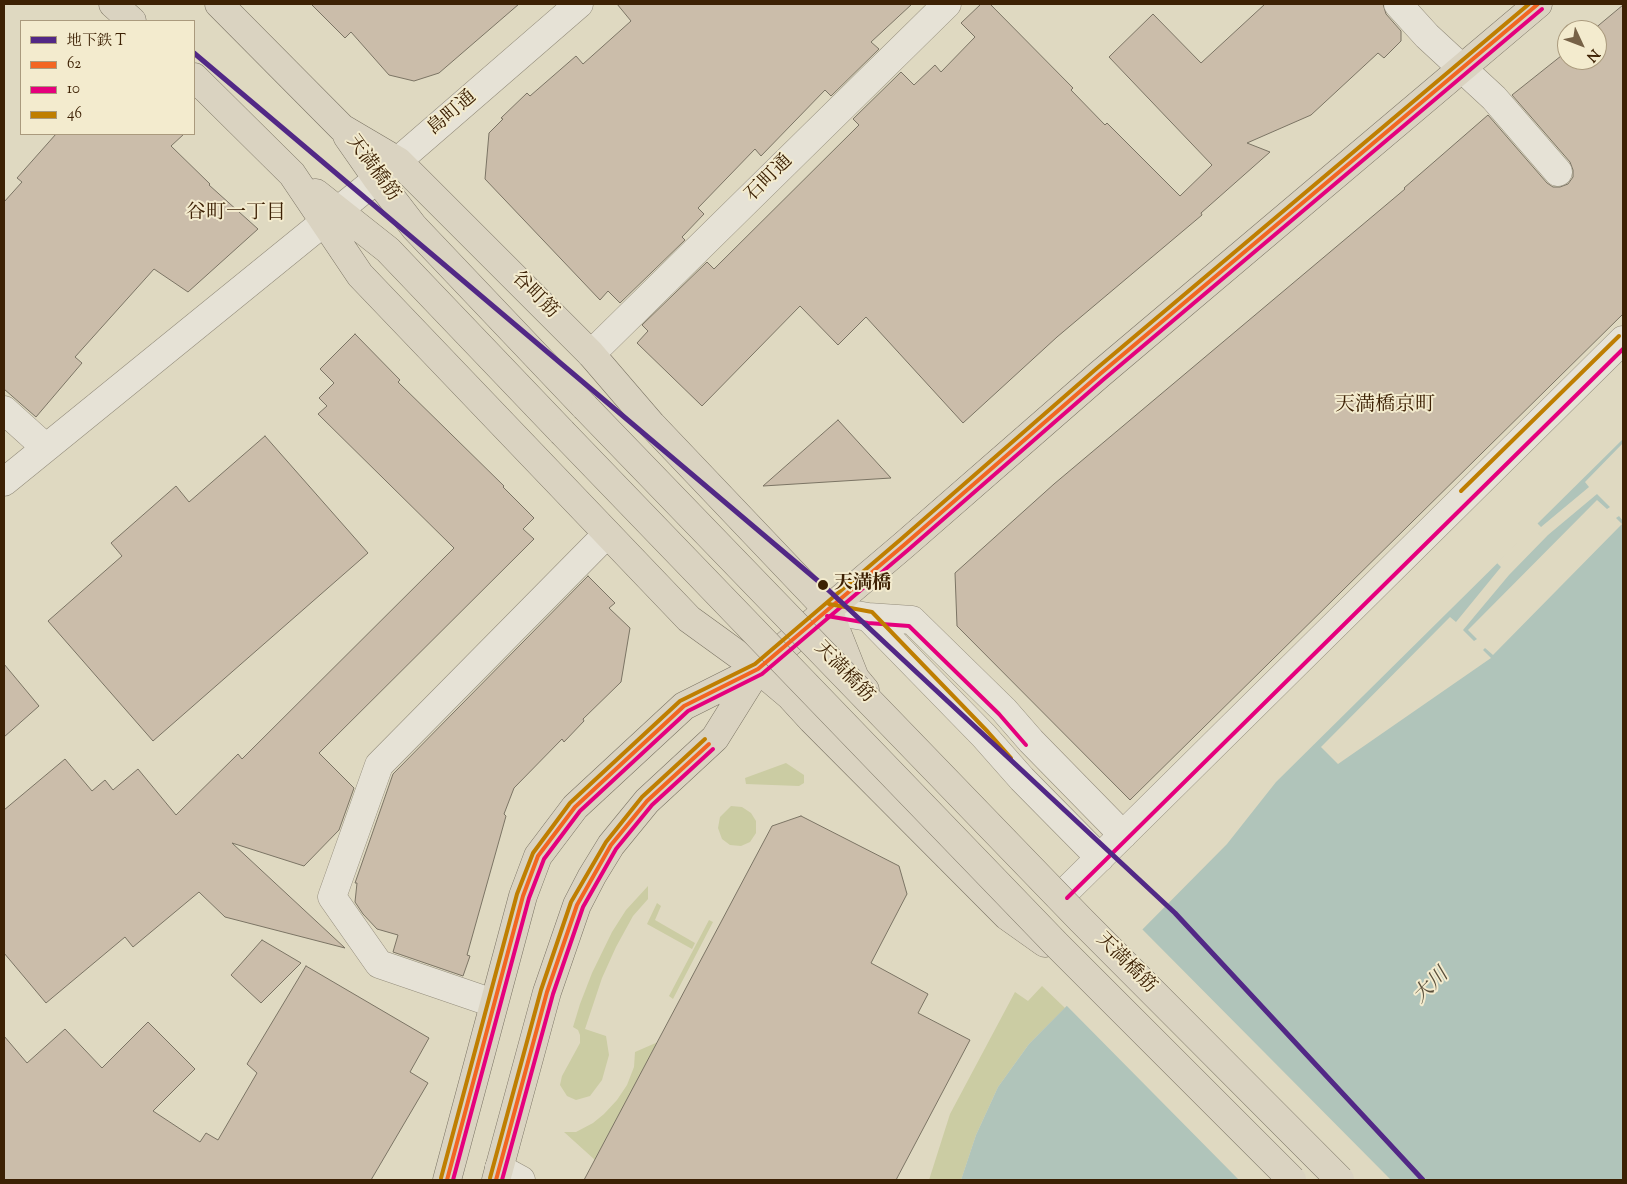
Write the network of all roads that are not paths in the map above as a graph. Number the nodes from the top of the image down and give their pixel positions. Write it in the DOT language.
graph roads {
  1 [pos="113,4"];
  2 [pos="219,4"];
  3 [pos="579,4"];
  4 [pos="947,4"];
  5 [pos="1398,4"];
  6 [pos="1538,4"];
  7 [pos="131,20"];
  8 [pos="1462,68"];
  9 [pos="195,78"];
  10 [pos="342,128"];
  11 [pos="398,161"];
  12 [pos="1558,172"];
  13 [pos="377,179"];
  14 [pos="332,217"];
  15 [pos="1623,340"];
  16 [pos="591,354"];
  17 [pos="4,410"];
  18 [pos="45,447"];
  19 [pos="4,482"];
  20 [pos="607,534"];
  21 [pos="828,610"];
  22 [pos="868,617"];
  23 [pos="758,669"];
  24 [pos="1123,835"];
  25 [pos="1100,858"];
  26 [pos="1063,894"];
  27 [pos="493,1003"];
  28 [pos="505,1176"];
  29 [pos="447,1180"];
  30 [pos="1281,1180"];
  31 [pos="1292,1180"];
  32 [pos="1340,1180"];
  33 [pos="1349,1180"];
  1 -- 7 [label="main road"];
  2 -- 10 [label="main road, 谷町筋"];
  3 -- 11 [label="street, 島町通"];
  4 -- 16 [label="street, 石町通"];
  5 -- 8 [label="street"];
  6 -- 8 [label="main road"];
  8 -- 12 [label="street"];
  8 -- 21 [label="main road"];
  9 -- 14 [label="main road"];
  10 -- 11 [label="main road, 谷町筋"];
  10 -- 13 [label="main road, 天満橋筋"];
  11 -- 13 [label="street, 島町通"];
  11 -- 16 [label="main road, 谷町筋"];
  13 -- 14 [label="street, 島町通"];
  13 -- 32 [label="main road, 天満橋筋, bridge"];
  14 -- 18 [label="street, 島町通"];
  14 -- 20 [label="main road"];
  14 -- 31 [label="main road, 天満橋筋, bridge"];
  15 -- 24 [label="street"];
  16 -- 21 [label="main road, 谷町筋"];
  17 -- 18 [label="street"];
  18 -- 19 [label="street, 島町通"];
  20 -- 23 [label="main road"];
  20 -- 27 [label="street"];
  21 -- 22 [label="street"];
  21 -- 23 [label="main road"];
  21 -- 26 [label="main road, 天満橋筋"];
  22 -- 24 [label="street"];
  22 -- 25 [label="street"];
  23 -- 27 [label="main road"];
  23 -- 28 [label="main road"];
  23 -- 30 [label="main road"];
  24 -- 25 [label="street"];
  25 -- 26 [label="street"];
  26 -- 33 [label="main road, 天満橋筋"];
  27 -- 29 [label="main road"];
}
